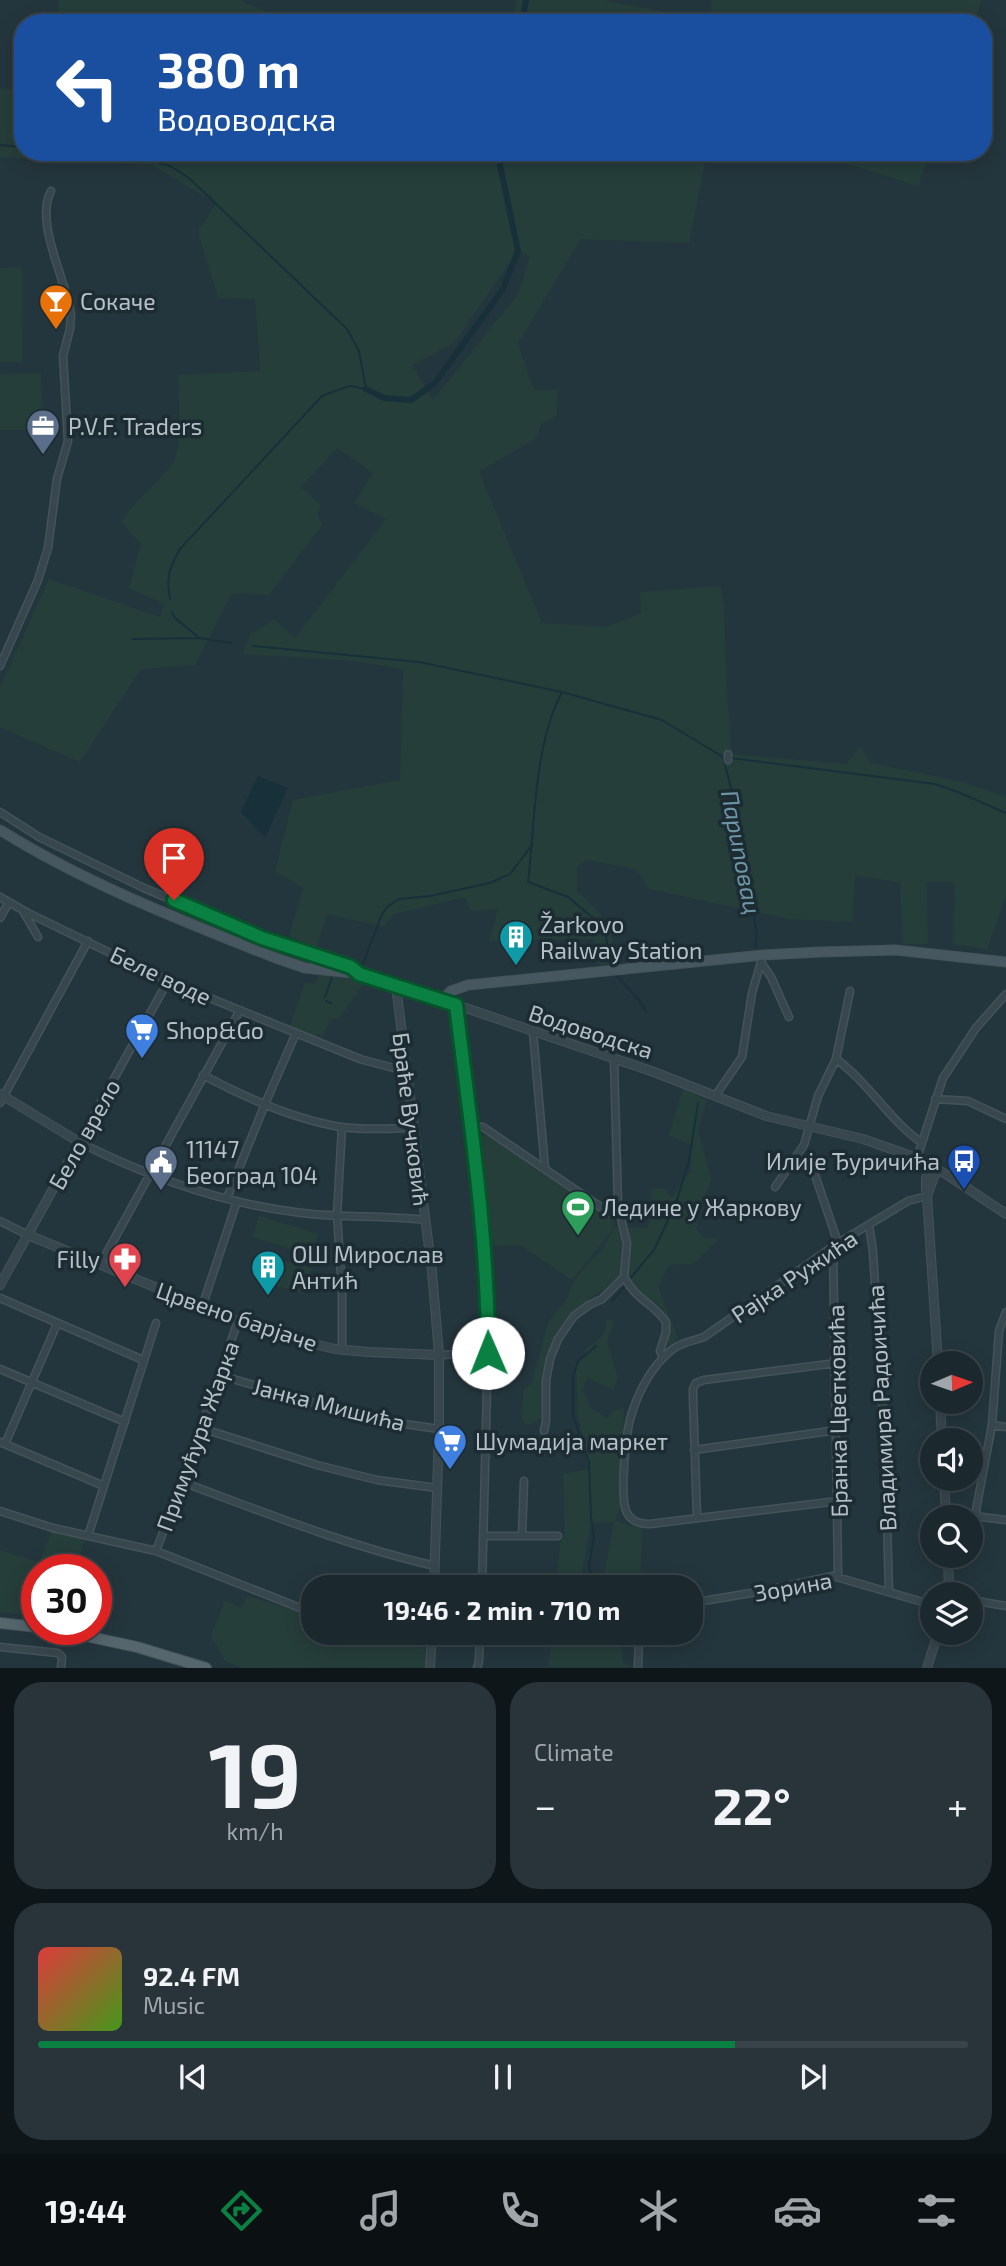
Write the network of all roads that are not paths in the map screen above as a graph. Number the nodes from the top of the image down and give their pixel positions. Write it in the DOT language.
graph roads {
  1 [pos="51,191"];
  2 [pos="0,666"];
  3 [pos="0,812"];
  4 [pos="0,830"];
  5 [pos="0,897"];
  6 [pos="9,902"];
  7 [pos="22,909"];
  8 [pos="0,918"];
  9 [pos="38,937"];
  10 [pos="88,940"];
  11 [pos="318,957"];
  12 [pos="762,958"];
  13 [pos="1006,962"];
  14 [pos="316,970"];
  15 [pos="359,974"];
  16 [pos="168,982"];
  17 [pos="396,986"];
  18 [pos="850,990"];
  19 [pos="1006,994"];
  20 [pos="442,1000"];
  21 [pos="456,1005"];
  22 [pos="240,1010"];
  23 [pos="789,1017"];
  24 [pos="533,1032"];
  25 [pos="296,1033"];
  26 [pos="614,1059"];
  27 [pos="836,1059"];
  28 [pos="405,1071"];
  29 [pos="203,1075"];
  30 [pos="715,1096"];
  31 [pos="1,1098"];
  32 [pos="935,1099"];
  33 [pos="264,1104"];
  34 [pos="1006,1119"];
  35 [pos="471,1126"];
  36 [pos="342,1127"];
  37 [pos="809,1127"];
  38 [pos="412,1128"];
  39 [pos="79,1142"];
  40 [pos="922,1143"];
  41 [pos="917,1158"];
  42 [pos="935,1167"];
  43 [pos="545,1169"];
  44 [pos="814,1172"];
  45 [pos="149,1173"];
  46 [pos="949,1176"];
  47 [pos="775,1186"];
  48 [pos="930,1187"];
  49 [pos="927,1196"];
  50 [pos="227,1198"];
  51 [pos="237,1201"];
  52 [pos="619,1214"];
  53 [pos="1006,1214"];
  54 [pos="337,1215"];
  55 [pos="425,1220"];
  56 [pos="0,1221"];
  57 [pos="869,1225"];
  58 [pos="28,1235"];
  59 [pos="836,1245"];
  60 [pos="100,1265"];
  61 [pos="626,1280"];
  62 [pos="0,1285"];
  63 [pos="0,1298"];
  64 [pos="202,1307"];
  65 [pos="1006,1312"];
  66 [pos="238,1321"];
  67 [pos="156,1323"];
  68 [pos="57,1324"];
  69 [pos="1003,1327"];
  70 [pos="342,1350"];
  71 [pos="936,1351"];
  72 [pos="488,1353"];
  73 [pos="439,1355"];
  74 [pos="663,1357"];
  75 [pos="143,1360"];
  76 [pos="836,1363"];
  77 [pos="0,1369"];
  78 [pos="219,1375"];
  79 [pos="31,1382"];
  80 [pos="125,1422"];
  81 [pos="992,1425"];
  82 [pos="1006,1427"];
  83 [pos="201,1428"];
  84 [pos="439,1429"];
  85 [pos="837,1430"];
  86 [pos="544,1431"];
  87 [pos="2,1443"];
  88 [pos="694,1450"];
  89 [pos="524,1481"];
  90 [pos="183,1482"];
  91 [pos="104,1486"];
  92 [pos="438,1489"];
  93 [pos="838,1501"];
  94 [pos="0,1511"];
  95 [pos="697,1517"];
  96 [pos="1006,1520"];
  97 [pos="484,1535"];
  98 [pos="522,1535"];
  99 [pos="88,1536"];
  100 [pos="558,1536"];
  101 [pos="156,1550"];
  102 [pos="435,1566"];
  103 [pos="435,1575"];
  104 [pos="482,1575"];
  105 [pos="838,1576"];
  106 [pos="889,1592"];
  107 [pos="703,1601"];
  108 [pos="920,1601"];
  109 [pos="983,1602"];
  110 [pos="1006,1606"];
  111 [pos="301,1608"];
  112 [pos="0,1623"];
  113 [pos="21,1625"];
  114 [pos="112,1641"];
  115 [pos="431,1645"];
  116 [pos="480,1645"];
  117 [pos="639,1645"];
  118 [pos="934,1645"];
  119 [pos="0,1647"];
  120 [pos="61,1668"];
  121 [pos="206,1668"];
  122 [pos="430,1668"];
  123 [pos="477,1668"];
  124 [pos="638,1668"];
  125 [pos="928,1668"];
  1 -- 2 [label="street"];
  3 -- 11 [label="street, Водоводска"];
  4 -- 14 [label="main road, Водоводска"];
  5 -- 6 [label="street, Беле воде"];
  6 -- 7 [label="street, Беле воде"];
  6 -- 8 [label="street"];
  7 -- 9 [label="street"];
  7 -- 10 [label="street, Беле воде"];
  10 -- 16 [label="street, Беле воде"];
  10 -- 31 [label="street"];
  11 -- 14 [label="street"];
  11 -- 15 [label="street, Водоводска"];
  12 -- 13 [label="main road"];
  12 -- 20 [label="main road"];
  12 -- 23 [label="street"];
  12 -- 30 [label="street"];
  14 -- 15 [label="main road, Водоводска"];
  15 -- 17 [label="main road, Водоводска"];
  16 -- 22 [label="street, Беле воде"];
  16 -- 39 [label="street, Бело врело"];
  17 -- 20 [label="main road, Водоводска"];
  17 -- 28 [label="street, Браће Вучковић"];
  18 -- 27 [label="street"];
  19 -- 32 [label="street"];
  20 -- 21 [label="street, Водоводска"];
  21 -- 24 [label="street, Водоводска"];
  21 -- 35 [label="street"];
  22 -- 25 [label="street, Беле воде"];
  22 -- 29 [label="street"];
  24 -- 26 [label="street, Водоводска"];
  24 -- 43 [label="street"];
  25 -- 28 [label="street, Беле воде"];
  25 -- 33 [label="street"];
  26 -- 30 [label="street, Водоводска"];
  26 -- 52 [label="street"];
  27 -- 37 [label="street"];
  27 -- 40 [label="street"];
  28 -- 38 [label="street, Браће Вучковић"];
  29 -- 33 [label="street"];
  29 -- 45 [label="street"];
  30 -- 37 [label="street, Водоводска"];
  31 -- 39 [label="street"];
  32 -- 34 [label="street"];
  32 -- 40 [label="street"];
  33 -- 36 [label="street"];
  33 -- 50 [label="street"];
  35 -- 43 [label="street"];
  35 -- 72 [label="street"];
  36 -- 38 [label="street"];
  36 -- 54 [label="street"];
  37 -- 41 [label="street, Водоводска"];
  37 -- 47 [label="street"];
  38 -- 55 [label="street, Браће Вучковић"];
  39 -- 45 [label="street"];
  39 -- 58 [label="street, Бело врело"];
  40 -- 41 [label="street"];
  41 -- 42 [label="street, Водоводска"];
  42 -- 46 [label="street, Водоводска"];
  42 -- 48 [label="street"];
  42 -- 49 [label="street"];
  43 -- 52 [label="street"];
  44 -- 59 [label="street, Бранка Цветковића"];
  45 -- 50 [label="street"];
  45 -- 60 [label="street"];
  46 -- 48 [label="street"];
  46 -- 53 [label="street, Водоводска"];
  48 -- 49 [label="street"];
  49 -- 57 [label="street, Рајка Ружића"];
  49 -- 71 [label="street"];
  50 -- 51 [label="street"];
  51 -- 54 [label="street"];
  51 -- 64 [label="street"];
  52 -- 61 [label="street"];
  54 -- 55 [label="street"];
  54 -- 70 [label="street"];
  55 -- 73 [label="street, Браће Вучковић"];
  56 -- 58 [label="street, Црвено барјаче"];
  57 -- 59 [label="street, Рајка Ружића"];
  57 -- 106 [label="street, Владимира Радоичића"];
  58 -- 60 [label="street, Црвено барјаче"];
  58 -- 62 [label="street, Бело врело"];
  59 -- 74 [label="street, Рајка Ружића"];
  59 -- 76 [label="street, Бранка Цветковића"];
  60 -- 64 [label="street, Црвено барјаче"];
  61 -- 74 [label="street, Рајка Ружића"];
  61 -- 86 [label="street"];
  63 -- 68 [label="street"];
  64 -- 66 [label="street, Црвено барјаче"];
  65 -- 69 [label="street"];
  66 -- 70 [label="street, Црвено барјаче"];
  66 -- 78 [label="street, Примућура Жарка"];
  67 -- 75 [label="street"];
  68 -- 75 [label="street"];
  68 -- 79 [label="street"];
  69 -- 81 [label="street"];
  70 -- 73 [label="street, Црвено барјаче"];
  72 -- 73 [label="street, Црвено барјаче"];
  72 -- 97 [label="street"];
  73 -- 84 [label="street, Браће Вучковић"];
  74 -- 95 [label="street, Рајка Ружића"];
  75 -- 80 [label="street"];
  76 -- 85 [label="street, Бранка Цветковића"];
  76 -- 88 [label="street"];
  77 -- 79 [label="street"];
  78 -- 83 [label="street, Примућура Жарка"];
  78 -- 84 [label="street, Јанка Мишића"];
  79 -- 80 [label="street"];
  79 -- 87 [label="street"];
  80 -- 91 [label="street"];
  81 -- 82 [label="street"];
  81 -- 96 [label="street"];
  83 -- 90 [label="street, Примућура Жарка"];
  83 -- 92 [label="street"];
  84 -- 92 [label="street, Браће Вучковић"];
  85 -- 88 [label="street"];
  85 -- 93 [label="street, Бранка Цветковића"];
  87 -- 91 [label="street"];
  88 -- 95 [label="street"];
  89 -- 98 [label="street"];
  90 -- 101 [label="street, Примућура Жарка"];
  90 -- 102 [label="street"];
  91 -- 99 [label="street"];
  92 -- 102 [label="street, Браће Вучковић"];
  93 -- 95 [label="street"];
  93 -- 105 [label="street, Бранка Цветковића"];
  94 -- 99 [label="street"];
  97 -- 98 [label="street"];
  97 -- 104 [label="street"];
  98 -- 100 [label="street"];
  99 -- 101 [label="street"];
  101 -- 111 [label="street"];
  102 -- 103 [label="street, Браће Вучковић"];
  105 -- 106 [label="street, Зорина"];
  105 -- 107 [label="street, Зорина"];
  106 -- 108 [label="street, Зорина"];
  109 -- 110 [label="street"];
  112 -- 113 [label="main road"];
  114 -- 121 [label="main road"];
  115 -- 122 [label="street"];
  116 -- 123 [label="street"];
  117 -- 124 [label="street"];
  118 -- 125 [label="street"];
  119 -- 120 [label="street"];
}
